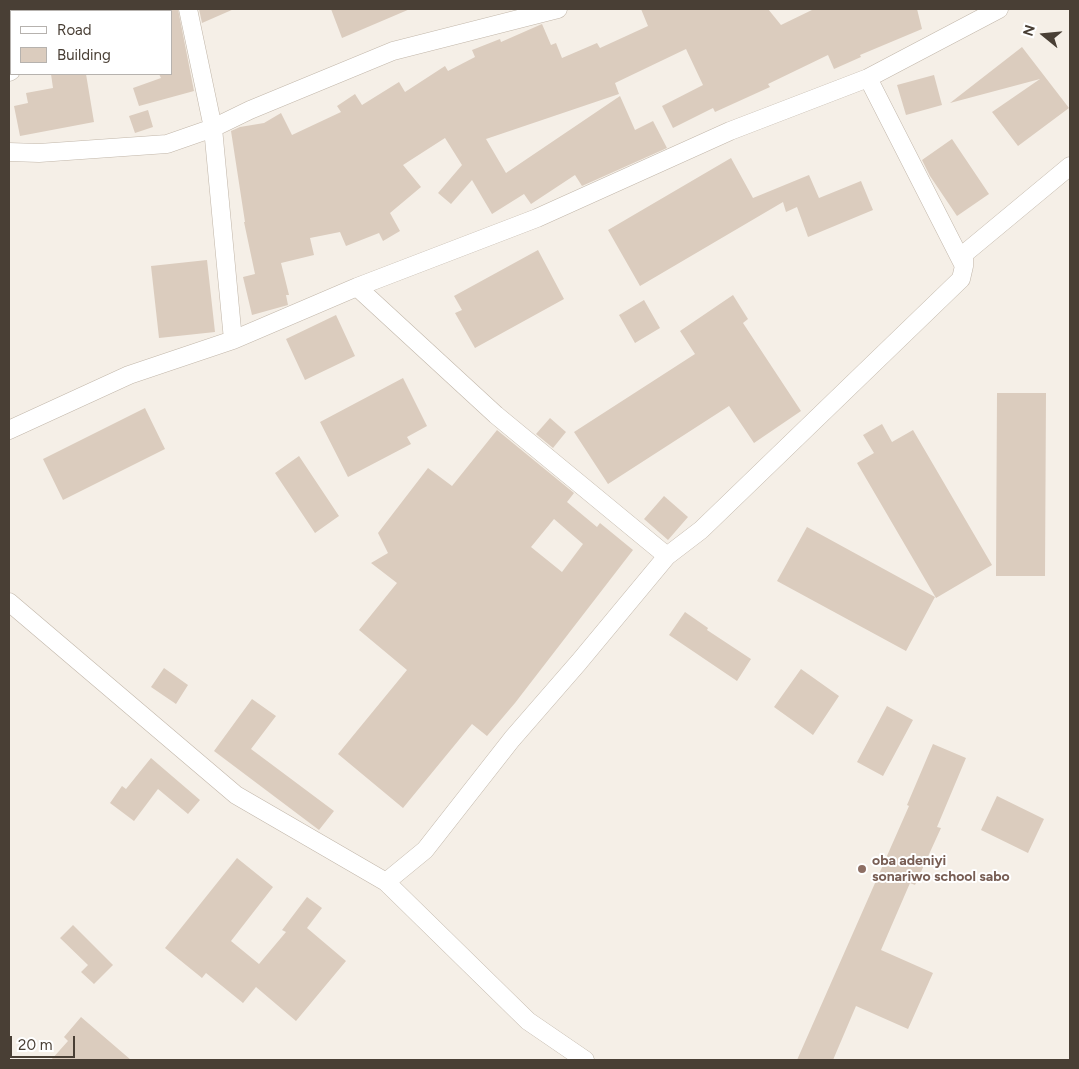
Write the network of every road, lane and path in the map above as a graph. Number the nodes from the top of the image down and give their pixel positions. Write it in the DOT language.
graph roads {
  1 [pos="188,9"];
  2 [pos="558,9"];
  3 [pos="999,9"];
  4 [pos="868,78"];
  5 [pos="213,128"];
  6 [pos="9,152"];
  7 [pos="1070,166"];
  8 [pos="964,266"];
  9 [pos="357,288"];
  10 [pos="233,340"];
  11 [pos="9,430"];
  12 [pos="666,556"];
  13 [pos="9,602"];
  14 [pos="386,882"];
  15 [pos="585,1060"];
  1 -- 5 [label="street"];
  2 -- 5 [label="street"];
  3 -- 4 [label="street"];
  4 -- 8 [label="street"];
  4 -- 9 [label="street"];
  5 -- 6 [label="street"];
  5 -- 10 [label="street"];
  7 -- 8 [label="street"];
  8 -- 12 [label="street"];
  9 -- 10 [label="street"];
  9 -- 12 [label="street"];
  10 -- 11 [label="street"];
  12 -- 14 [label="street"];
  13 -- 14 [label="street"];
  14 -- 15 [label="street"];
}
